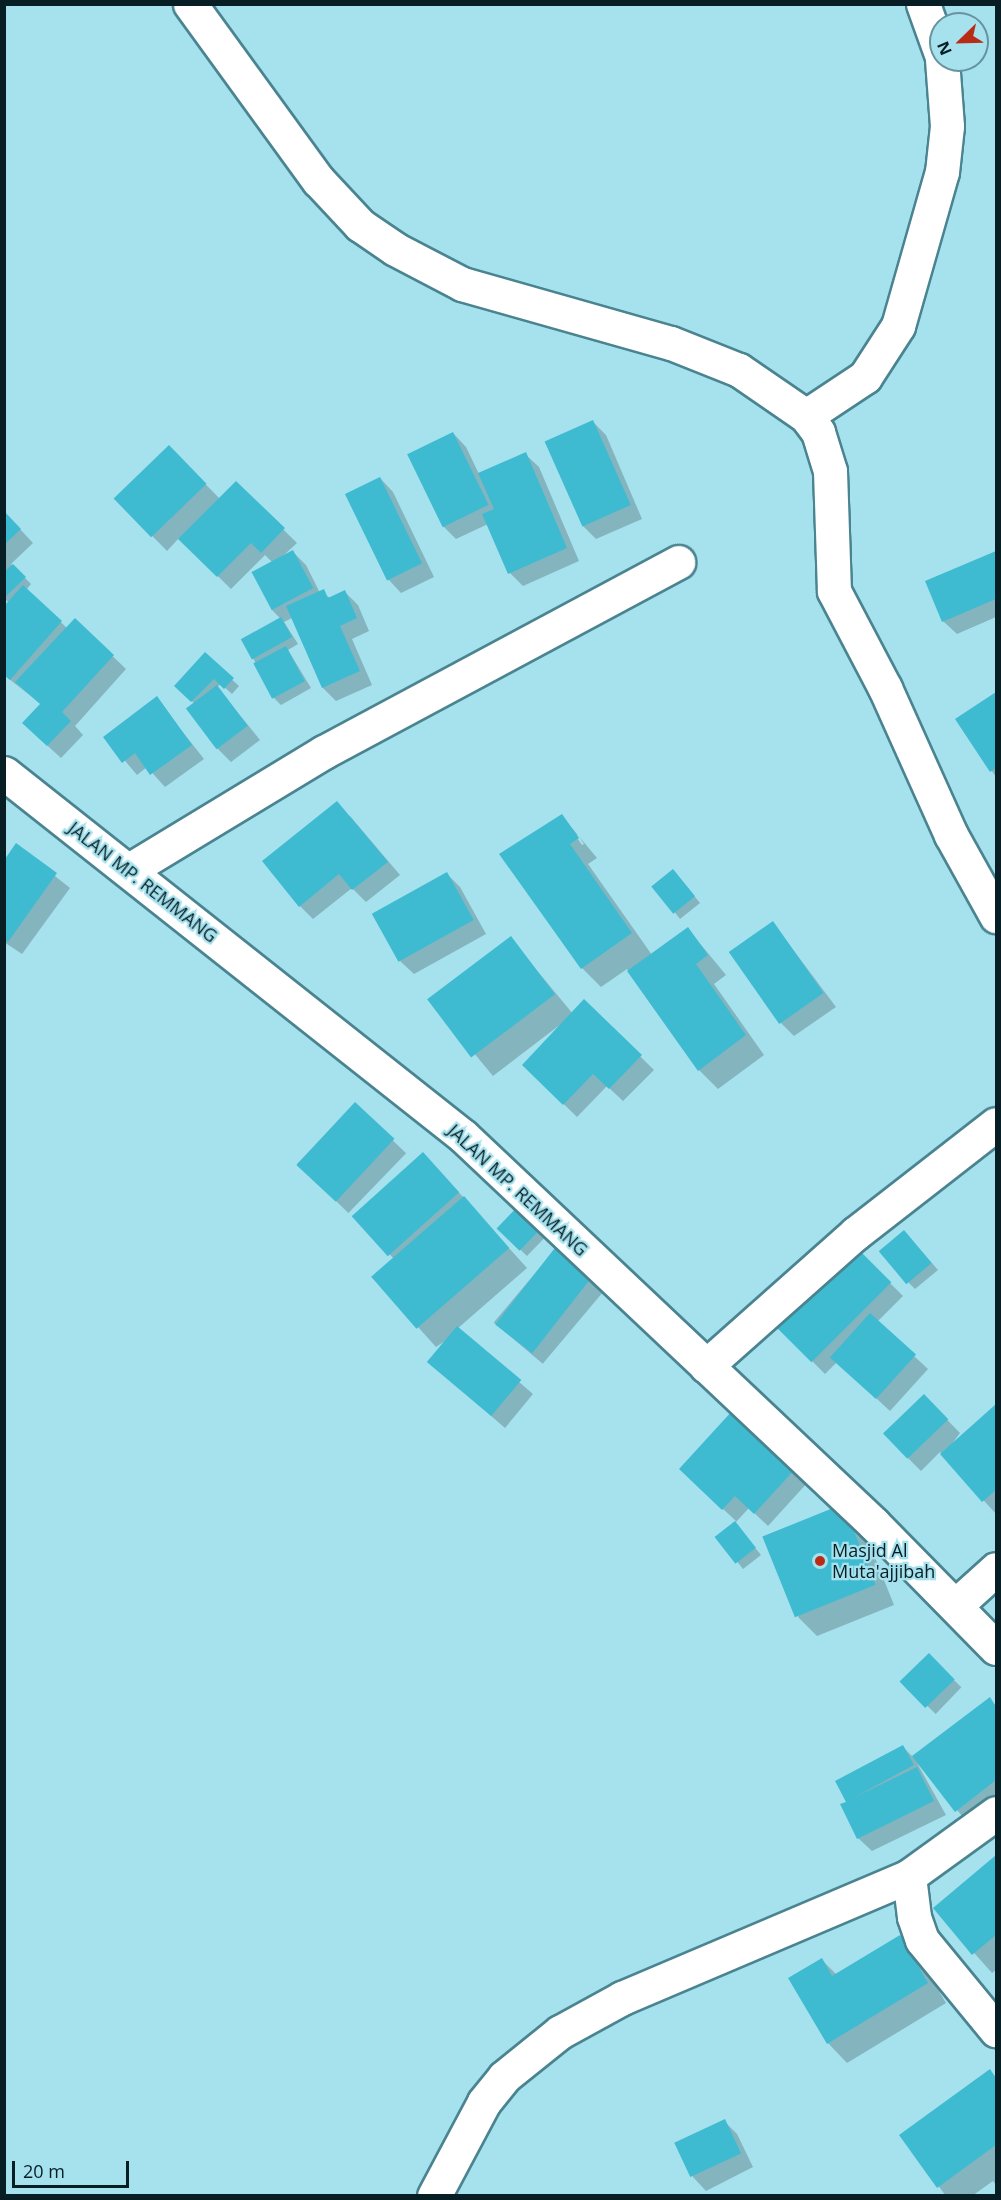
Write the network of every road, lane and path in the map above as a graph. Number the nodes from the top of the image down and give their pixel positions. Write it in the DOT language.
graph roads {
  1 [pos="190,4"];
  2 [pos="923,4"];
  3 [pos="929,21"];
  4 [pos="943,72"];
  5 [pos="806,416"];
  6 [pos="678,562"];
  7 [pos="4,773"];
  8 [pos="129,870"];
  9 [pos="996,916"];
  10 [pos="996,1124"];
  11 [pos="706,1366"];
  12 [pos="996,1569"];
  13 [pos="955,1606"];
  14 [pos="996,1648"];
  15 [pos="996,1813"];
  16 [pos="909,1876"];
  17 [pos="996,2030"];
  18 [pos="434,2196"];
  1 -- 5 [label="street"];
  2 -- 3 [label="street"];
  4 -- 5 [label="street"];
  5 -- 9 [label="street"];
  6 -- 8 [label="street"];
  7 -- 8 [label="street, JALAN MP. REMMANG"];
  8 -- 11 [label="street, JALAN MP. REMMANG"];
  10 -- 11 [label="street"];
  11 -- 13 [label="street, JALAN MP. REMMANG"];
  12 -- 13 [label="street"];
  13 -- 14 [label="street, JALAN MP. REMMANG"];
  15 -- 16 [label="street"];
  16 -- 17 [label="street"];
  16 -- 18 [label="street"];
}
